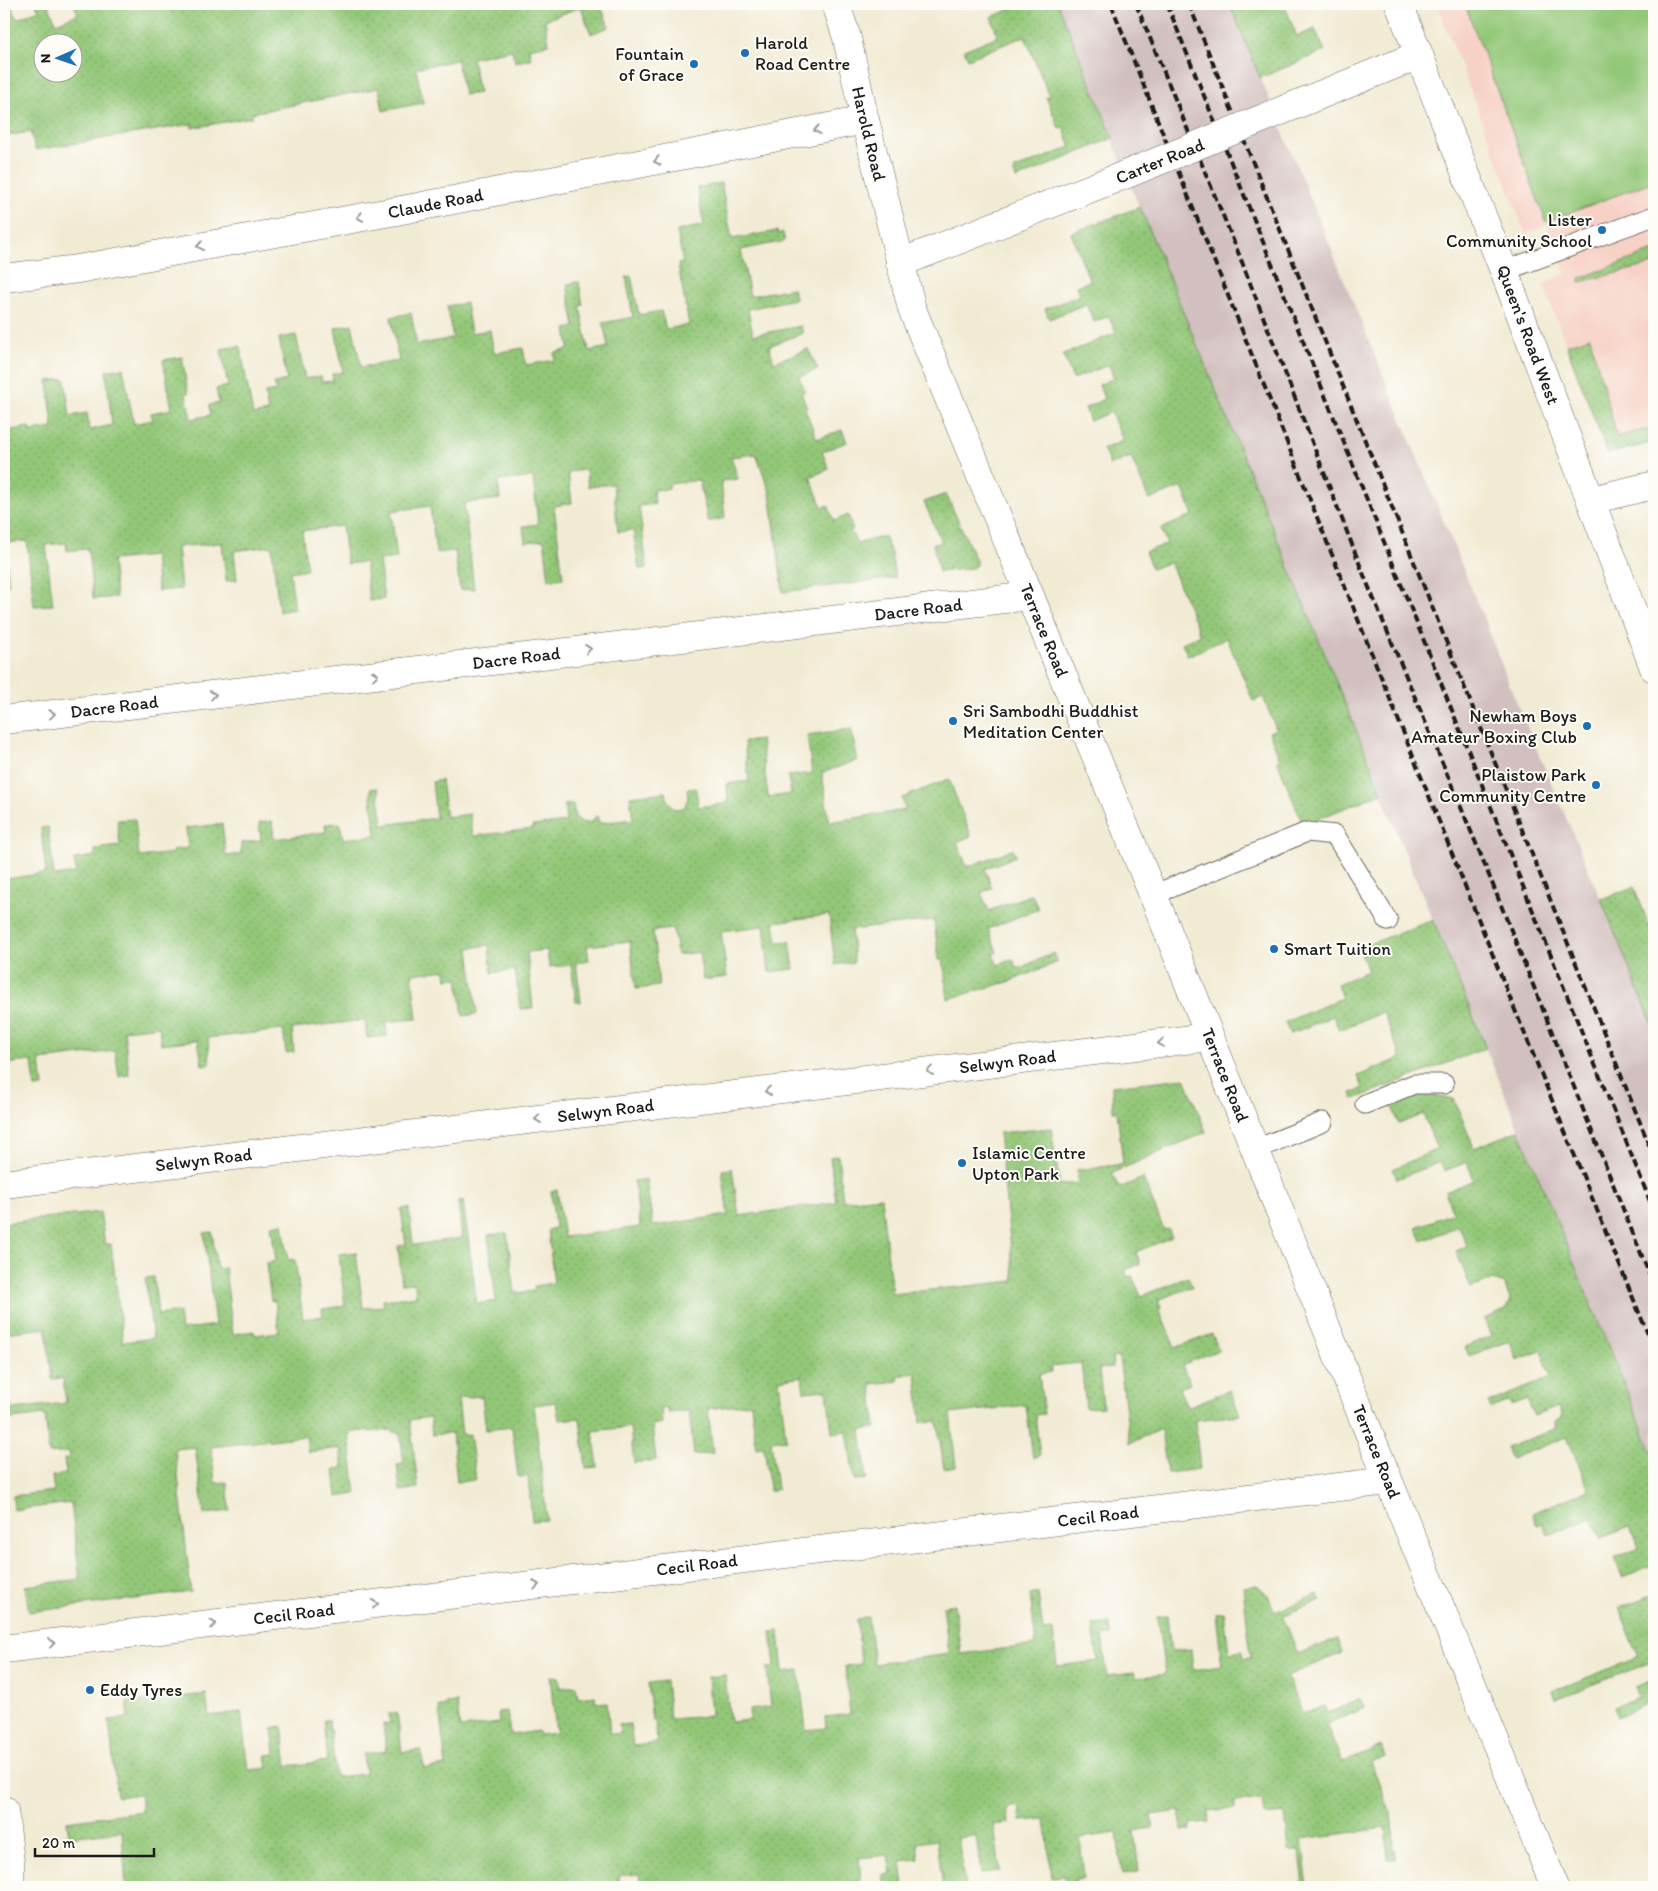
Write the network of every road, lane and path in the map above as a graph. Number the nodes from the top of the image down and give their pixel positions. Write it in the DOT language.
graph roads {
  1 [pos="836,4"];
  2 [pos="1399,4"];
  3 [pos="1419,55"];
  4 [pos="865,120"];
  5 [pos="1654,216"];
  6 [pos="900,263"];
  7 [pos="1504,271"];
  8 [pos="4,278"];
  9 [pos="1654,485"];
  10 [pos="1591,500"];
  11 [pos="1030,596"];
  12 [pos="1654,668"];
  13 [pos="4,720"];
  14 [pos="1153,895"];
  15 [pos="1388,922"];
  16 [pos="1209,1037"];
  17 [pos="1444,1084"];
  18 [pos="1365,1104"];
  19 [pos="1322,1122"];
  20 [pos="1254,1150"];
  21 [pos="4,1184"];
  22 [pos="1388,1481"];
  23 [pos="4,1649"];
  24 [pos="4,1810"];
  25 [pos="10,1887"];
  26 [pos="1556,1887"];
  1 -- 4 [label="street, Harold Road"];
  2 -- 3 [label="street, Queen's Road West"];
  3 -- 6 [label="street, Carter Road, bridge"];
  3 -- 7 [label="street, Queen's Road West"];
  4 -- 6 [label="street, Harold Road"];
  4 -- 8 [label="street, Claude Road, one-way"];
  5 -- 7 [label="lane"];
  6 -- 11 [label="street, Terrace Road"];
  7 -- 10 [label="street, Queen's Road West"];
  9 -- 10 [label="street"];
  10 -- 12 [label="street, Queen's Road West"];
  13 -- 11 [label="street, Dacre Road, one-way"];
  11 -- 14 [label="street, Terrace Road"];
  14 -- 15 [label="lane"];
  14 -- 16 [label="street, Terrace Road"];
  16 -- 20 [label="street, Terrace Road"];
  16 -- 21 [label="street, Selwyn Road, one-way"];
  17 -- 18 [label="lane"];
  19 -- 20 [label="lane"];
  20 -- 22 [label="street, Terrace Road"];
  23 -- 22 [label="street, Cecil Road, one-way"];
  22 -- 26 [label="street, Terrace Road"];
  24 -- 25 [label="street"];
}
